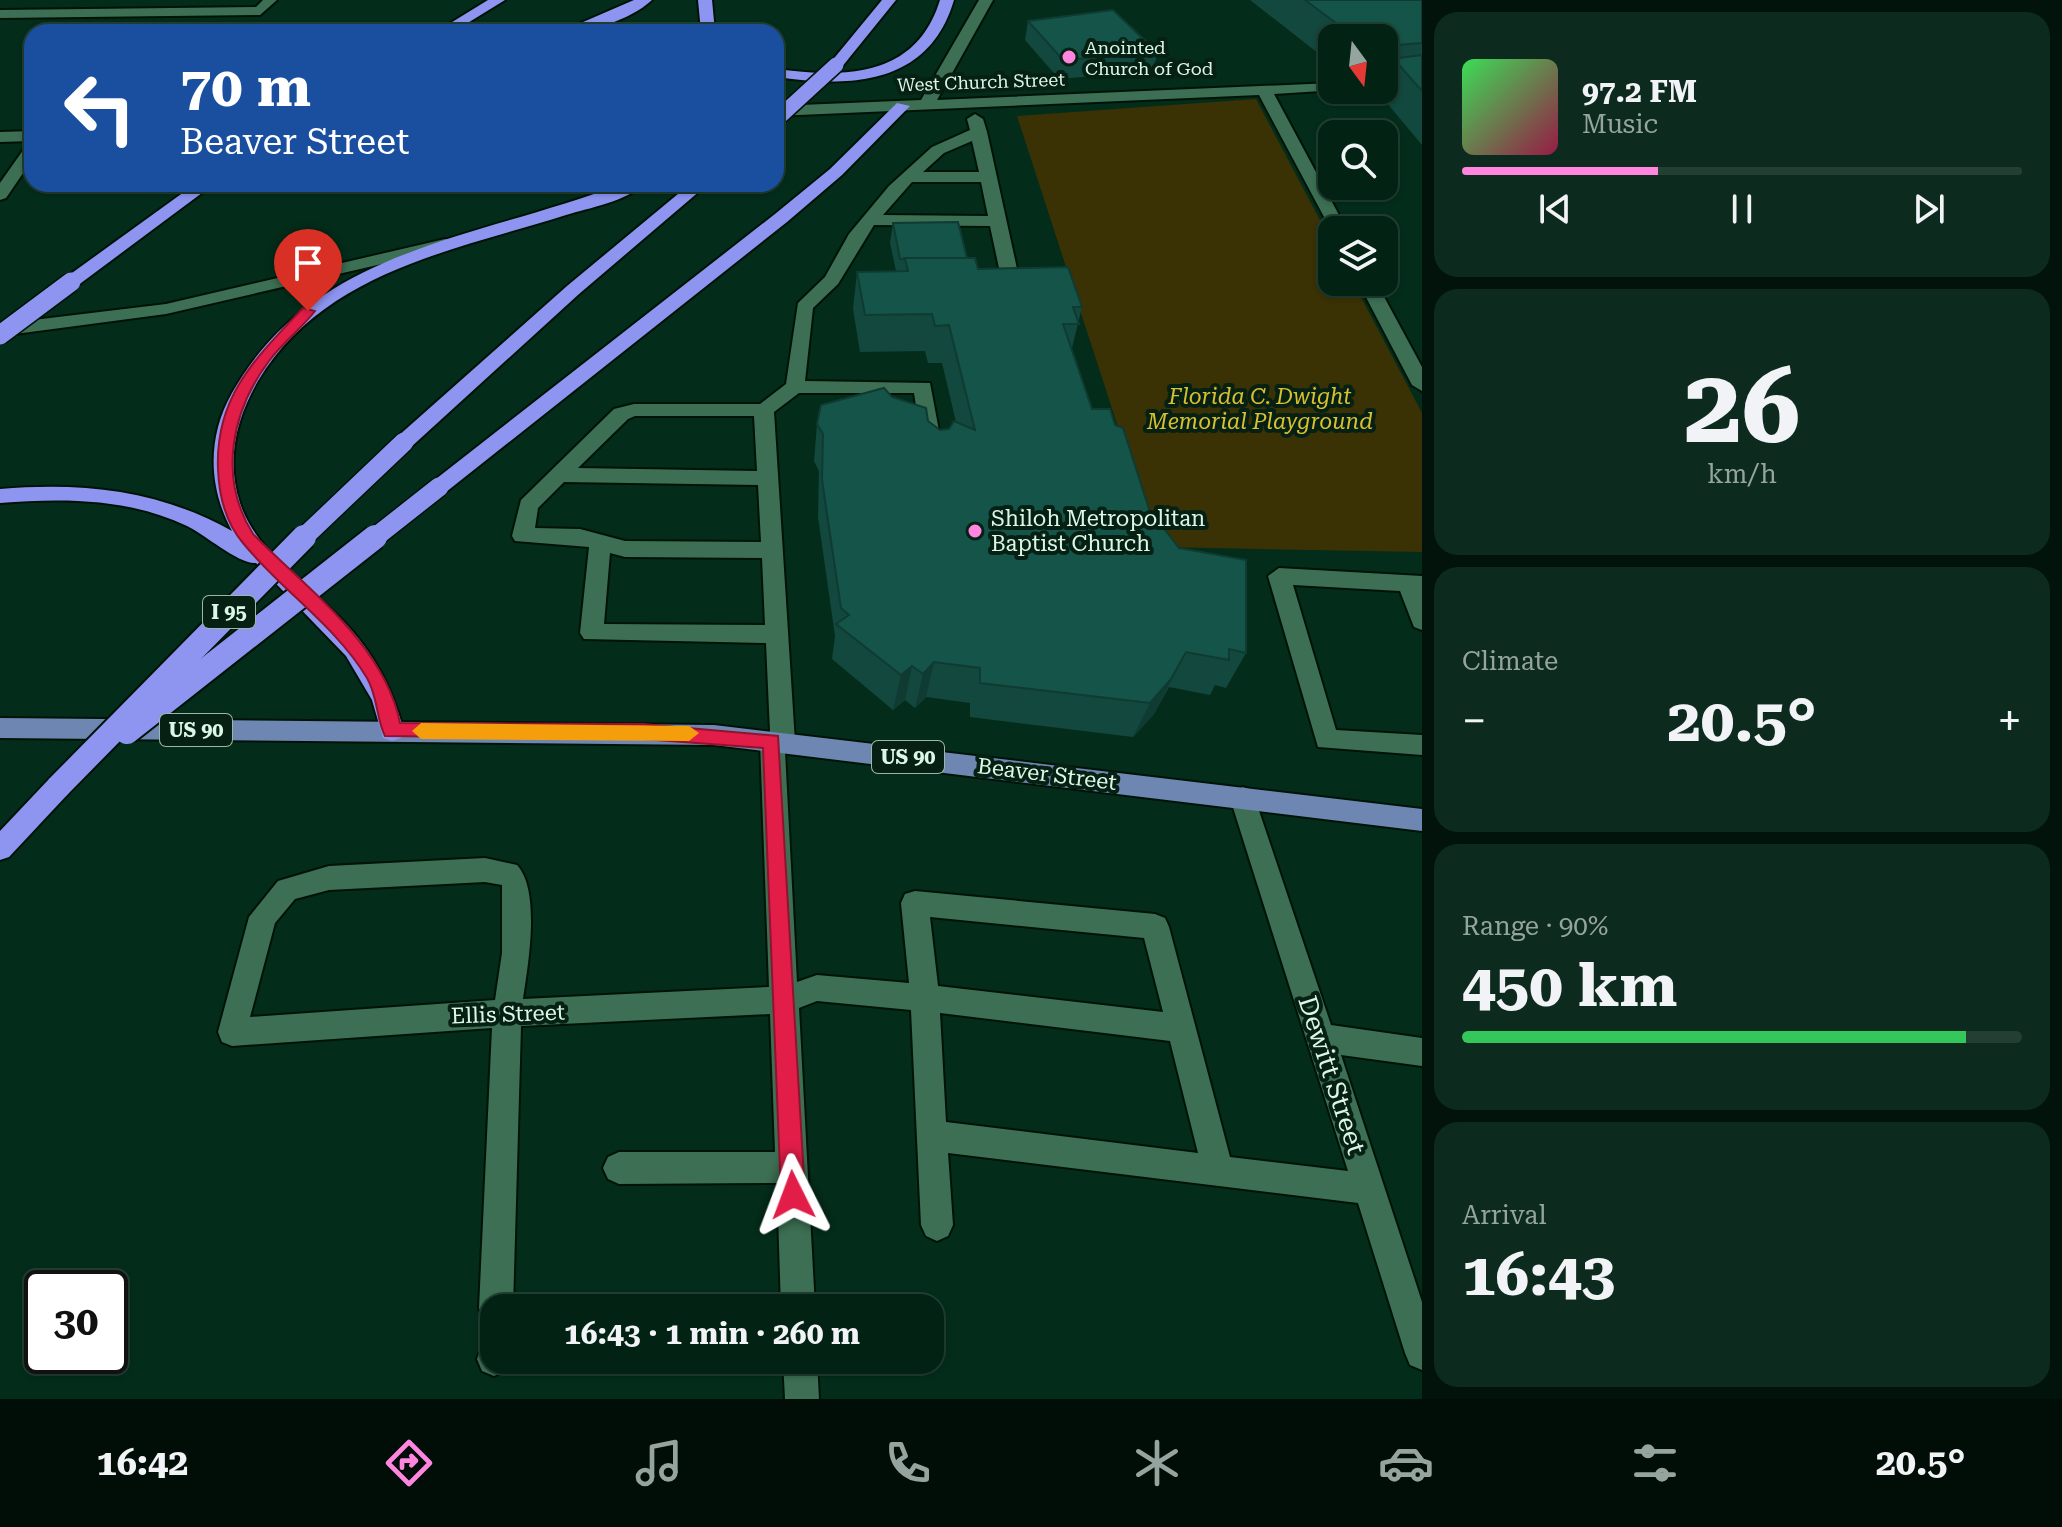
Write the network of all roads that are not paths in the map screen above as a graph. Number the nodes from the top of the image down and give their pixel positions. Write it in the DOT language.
graph roads {
  1 [pos="468,0"];
  2 [pos="498,0"];
  3 [pos="645,0"];
  4 [pos="705,0"];
  5 [pos="889,0"];
  6 [pos="947,0"];
  7 [pos="986,0"];
  8 [pos="265,5"];
  9 [pos="190,6"];
  10 [pos="0,14"];
  11 [pos="435,24"];
  12 [pos="457,24"];
  13 [pos="592,24"];
  14 [pos="707,24"];
  15 [pos="836,65"];
  16 [pos="784,73"];
  17 [pos="1318,88"];
  18 [pos="1264,90"];
  19 [pos="784,97"];
  20 [pos="965,103"];
  21 [pos="926,105"];
  22 [pos="902,106"];
  23 [pos="784,111"];
  24 [pos="784,113"];
  25 [pos="979,132"];
  26 [pos="24,136"];
  27 [pos="0,137"];
  28 [pos="24,160"];
  29 [pos="908,177"];
  30 [pos="990,177"];
  31 [pos="195,192"];
  32 [pos="614,192"];
  33 [pos="690,192"];
  34 [pos="0,195"];
  35 [pos="1332,216"];
  36 [pos="870,220"];
  37 [pos="999,221"];
  38 [pos="447,243"];
  39 [pos="826,287"];
  40 [pos="857,287"];
  41 [pos="981,287"];
  42 [pos="1375,296"];
  43 [pos="0,332"];
  44 [pos="1420,379"];
  45 [pos="795,387"];
  46 [pos="764,410"];
  47 [pos="934,458"];
  48 [pos="558,475"];
  49 [pos="768,478"];
  50 [pos="0,496"];
  51 [pos="600,543"];
  52 [pos="772,550"];
  53 [pos="1415,584"];
  54 [pos="295,590"];
  55 [pos="1422,621"];
  56 [pos="777,634"];
  57 [pos="0,728"];
  58 [pos="62,729"];
  59 [pos="392,731"];
  60 [pos="0,740"];
  61 [pos="777,742"];
  62 [pos="1422,745"];
  63 [pos="59,786"];
  64 [pos="1243,798"];
  65 [pos="1422,820"];
  66 [pos="0,849"];
  67 [pos="925,998"];
  68 [pos="784,1000"];
  69 [pos="507,1013"];
  70 [pos="1181,1028"];
  71 [pos="1320,1038"];
  72 [pos="1422,1052"];
  73 [pos="932,1136"];
  74 [pos="792,1167"];
  75 [pos="619,1168"];
  76 [pos="1218,1169"];
  77 [pos="1369,1189"];
  78 [pos="937,1225"];
  79 [pos="497,1294"];
  80 [pos="797,1294"];
  81 [pos="1422,1353"];
  82 [pos="801,1374"];
  83 [pos="802,1399"];
  1 -- 11 [label="highway"];
  2 -- 12 [label="highway"];
  3 -- 13 [label="highway"];
  4 -- 14 [label="highway"];
  5 -- 15 [label="highway"];
  6 -- 16 [label="highway"];
  7 -- 21 [label="street"];
  8 -- 9 [label="street"];
  9 -- 10 [label="street"];
  15 -- 19 [label="highway, bridge"];
  15 -- 24 [label="highway, bridge"];
  17 -- 18 [label="street, West Church Street"];
  18 -- 20 [label="street, West Church Street"];
  18 -- 35 [label="street"];
  20 -- 21 [label="street, West Church Street"];
  20 -- 25 [label="street"];
  21 -- 22 [label="street, West Church Street"];
  22 -- 23 [label="street, West Church Street"];
  22 -- 63 [label="highway, bridge"];
  25 -- 29 [label="street"];
  25 -- 30 [label="street"];
  26 -- 27 [label="street"];
  28 -- 34 [label="street"];
  29 -- 30 [label="street"];
  29 -- 36 [label="street"];
  30 -- 37 [label="street"];
  31 -- 43 [label="highway, bridge"];
  32 -- 38 [label="highway"];
  33 -- 63 [label="highway, I 95, bridge"];
  36 -- 37 [label="street"];
  36 -- 39 [label="street"];
  37 -- 41 [label="street"];
  38 -- 43 [label="street"];
  38 -- 54 [label="highway"];
  39 -- 40 [label="street"];
  39 -- 45 [label="street"];
  42 -- 44 [label="street"];
  45 -- 46 [label="street"];
  45 -- 47 [label="street"];
  46 -- 48 [label="street"];
  46 -- 49 [label="street"];
  48 -- 49 [label="street"];
  48 -- 51 [label="street"];
  49 -- 52 [label="street"];
  50 -- 54 [label="highway"];
  51 -- 52 [label="street"];
  51 -- 56 [label="street"];
  52 -- 56 [label="street"];
  53 -- 55 [label="street"];
  53 -- 62 [label="street"];
  54 -- 59 [label="highway"];
  56 -- 61 [label="street"];
  57 -- 58 [label="main road, Beaver Street / US 90"];
  58 -- 59 [label="main road, Beaver Street / US 90"];
  58 -- 60 [label="main road"];
  59 -- 61 [label="main road, Beaver Street / US 90"];
  61 -- 64 [label="main road, Beaver Street / US 90"];
  61 -- 68 [label="street"];
  63 -- 66 [label="highway, I 95"];
  64 -- 65 [label="main road, Beaver Street / US 90"];
  64 -- 71 [label="street, Dewitt Street"];
  67 -- 68 [label="street, Ellis Street"];
  67 -- 70 [label="street, Ellis Street"];
  67 -- 70 [label="street"];
  67 -- 73 [label="street"];
  68 -- 69 [label="street, Ellis Street"];
  68 -- 74 [label="street"];
  69 -- 69 [label="street, Ellis Street"];
  69 -- 79 [label="street"];
  70 -- 76 [label="street"];
  71 -- 72 [label="street"];
  71 -- 77 [label="street, Dewitt Street"];
  73 -- 76 [label="street"];
  73 -- 78 [label="street"];
  74 -- 75 [label="street"];
  74 -- 80 [label="street"];
  76 -- 77 [label="street"];
  77 -- 81 [label="street, Dewitt Street"];
  82 -- 83 [label="street"];
}
